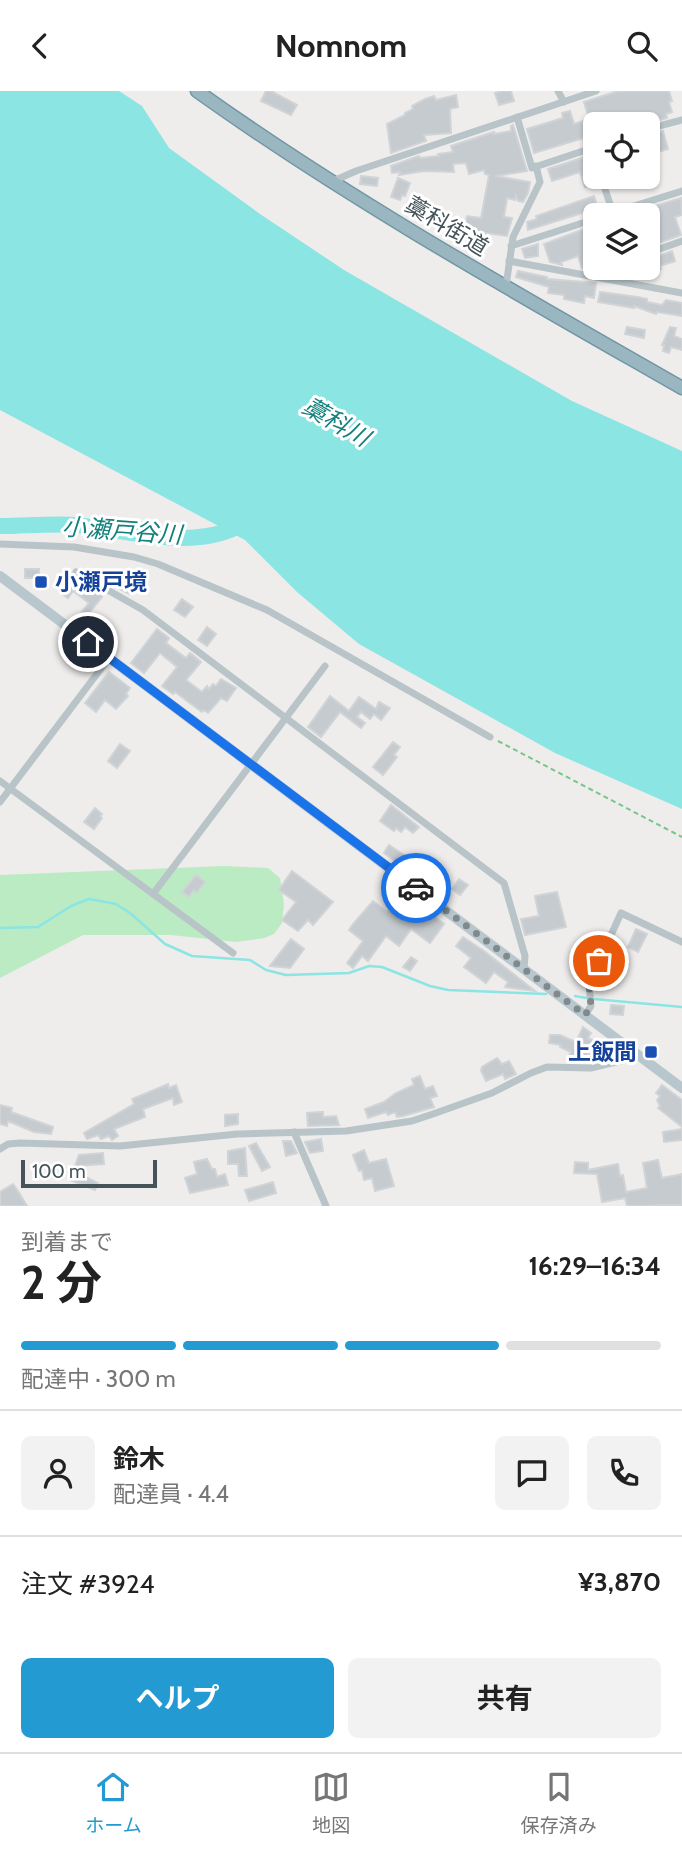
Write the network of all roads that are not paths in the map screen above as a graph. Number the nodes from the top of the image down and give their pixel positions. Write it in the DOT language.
graph roads {
  1 [pos="197,91"];
  2 [pos="558,91"];
  3 [pos="596,91"];
  4 [pos="564,102"];
  5 [pos="517,117"];
  6 [pos="682,120"];
  7 [pos="660,126"];
  8 [pos="583,151"];
  9 [pos="536,166"];
  10 [pos="330,182"];
  11 [pos="682,191"];
  12 [pos="644,203"];
  13 [pos="583,223"];
  14 [pos="682,241"];
  15 [pos="512,246"];
  16 [pos="660,249"];
  17 [pos="509,261"];
  18 [pos="583,274"];
  19 [pos="613,280"];
  20 [pos="506,286"];
  21 [pos="682,293"];
  22 [pos="682,388"];
  23 [pos="0,544"];
  24 [pos="76,572"];
  25 [pos="0,576"];
  26 [pos="109,658"];
  27 [pos="325,666"];
  28 [pos="286,717"];
  29 [pos="490,737"];
  30 [pos="251,764"];
  31 [pos="0,781"];
  32 [pos="10,789"];
  33 [pos="0,802"];
  34 [pos="153,894"];
  35 [pos="682,942"];
  36 [pos="233,953"];
  37 [pos="524,968"];
  38 [pos="585,1015"];
  39 [pos="640,1056"];
  40 [pos="682,1089"];
  41 [pos="294,1132"];
  42 [pos="0,1149"];
  43 [pos="326,1206"];
  1 -- 10 [label="highway, 藁科街道"];
  2 -- 4 [label="street"];
  3 -- 4 [label="street"];
  4 -- 5 [label="street"];
  5 -- 9 [label="street"];
  5 -- 10 [label="street"];
  6 -- 7 [label="street"];
  8 -- 9 [label="street"];
  9 -- 15 [label="street"];
  10 -- 20 [label="highway, 藁科街道"];
  11 -- 12 [label="street"];
  13 -- 15 [label="street"];
  14 -- 16 [label="street"];
  15 -- 17 [label="street"];
  17 -- 18 [label="street"];
  17 -- 20 [label="street"];
  19 -- 21 [label="street"];
  20 -- 22 [label="highway, 藁科街道"];
  23 -- 29 [label="street"];
  24 -- 28 [label="street"];
  25 -- 26 [label="main road"];
  26 -- 30 [label="main road"];
  26 -- 32 [label="street"];
  27 -- 28 [label="street"];
  28 -- 30 [label="street"];
  28 -- 37 [label="street"];
  30 -- 34 [label="street"];
  30 -- 37 [label="main road"];
  31 -- 32 [label="street"];
  32 -- 33 [label="street"];
  32 -- 34 [label="street"];
  34 -- 36 [label="street"];
  35 -- 38 [label="street"];
  37 -- 38 [label="main road"];
  38 -- 39 [label="main road"];
  39 -- 40 [label="main road"];
  39 -- 41 [label="street"];
  41 -- 42 [label="street"];
  41 -- 43 [label="street"];
}
